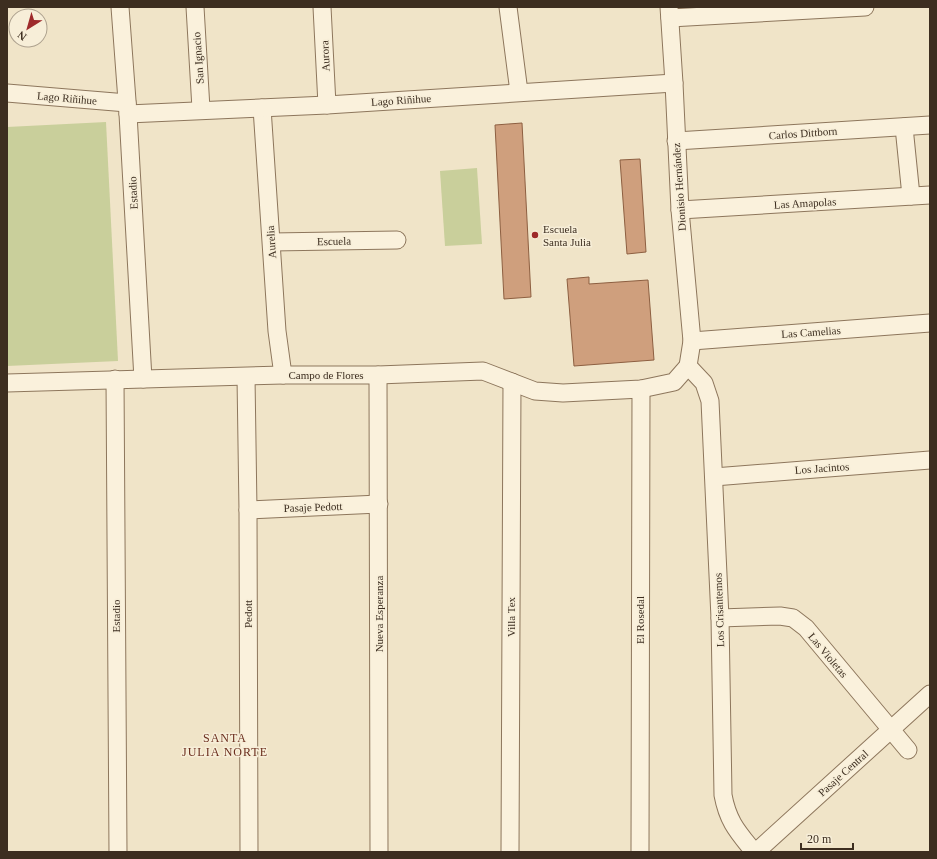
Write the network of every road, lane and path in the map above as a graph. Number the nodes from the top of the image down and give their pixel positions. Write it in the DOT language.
graph roads {
  1 [pos="120,7"];
  2 [pos="194,7"];
  3 [pos="322,7"];
  4 [pos="508,7"];
  5 [pos="865,7"];
  6 [pos="670,12"];
  7 [pos="674,83"];
  8 [pos="519,92"];
  9 [pos="7,93"];
  10 [pos="327,104"];
  11 [pos="128,108"];
  12 [pos="262,108"];
  13 [pos="201,109"];
  14 [pos="930,125"];
  15 [pos="904,127"];
  16 [pos="676,141"];
  17 [pos="930,195"];
  18 [pos="911,196"];
  19 [pos="680,210"];
  20 [pos="397,240"];
  21 [pos="272,242"];
  22 [pos="930,323"];
  23 [pos="692,341"];
  24 [pos="688,366"];
  25 [pos="283,375"];
  26 [pos="378,375"];
  27 [pos="246,377"];
  28 [pos="115,379"];
  29 [pos="143,379"];
  30 [pos="512,382"];
  31 [pos="7,383"];
  32 [pos="641,389"];
  33 [pos="930,460"];
  34 [pos="714,477"];
  35 [pos="378,504"];
  36 [pos="248,510"];
  37 [pos="720,618"];
  38 [pos="930,694"];
  39 [pos="891,729"];
  40 [pos="908,750"];
  41 [pos="118,852"];
  42 [pos="249,852"];
  43 [pos="379,852"];
  44 [pos="510,852"];
  45 [pos="640,852"];
  46 [pos="755,852"];
  1 -- 11 [label="street, Estadio"];
  2 -- 13 [label="street, San Ignacio"];
  3 -- 10 [label="street, Aurora"];
  4 -- 8 [label="street"];
  5 -- 6 [label="street"];
  6 -- 7 [label="street, Dionisio Hernández"];
  7 -- 8 [label="street, Lago Riñihue"];
  7 -- 16 [label="street, Dionisio Hernández"];
  8 -- 10 [label="street, Lago Riñihue"];
  9 -- 11 [label="street, Lago Riñihue"];
  10 -- 12 [label="street, Lago Riñihue"];
  11 -- 13 [label="street, Lago Riñihue"];
  11 -- 29 [label="street, Estadio"];
  12 -- 13 [label="street, Lago Riñihue"];
  12 -- 21 [label="street, Aurelia"];
  14 -- 15 [label="street, Carlos Dittborn"];
  15 -- 16 [label="street, Carlos Dittborn"];
  15 -- 18 [label="street"];
  16 -- 19 [label="street, Dionisio Hernández"];
  17 -- 18 [label="street, Las Amapolas"];
  18 -- 19 [label="street, Las Amapolas"];
  19 -- 23 [label="street, Dionisio Hernández"];
  20 -- 21 [label="street, Escuela"];
  21 -- 25 [label="street, Aurelia"];
  22 -- 23 [label="street, Las Camelias"];
  23 -- 24 [label="street, Dionisio Hernández"];
  24 -- 32 [label="street"];
  24 -- 34 [label="street, Los Crisantemos"];
  25 -- 26 [label="street, Campo de Flores"];
  25 -- 27 [label="street, Campo de Flores"];
  26 -- 30 [label="street, Campo de Flores"];
  26 -- 35 [label="street, Nueva Esperanza"];
  27 -- 29 [label="street, Campo de Flores"];
  27 -- 36 [label="street, Pedott"];
  28 -- 29 [label="street, Campo de Flores"];
  28 -- 31 [label="street, Campo de Flores"];
  28 -- 41 [label="street, Estadio"];
  30 -- 32 [label="street, Campo de Flores"];
  30 -- 44 [label="street, Villa Tex"];
  32 -- 45 [label="street, El Rosedal"];
  33 -- 34 [label="street, Los Jacintos"];
  34 -- 37 [label="street, Los Crisantemos"];
  35 -- 36 [label="street, Pasaje Pedott"];
  35 -- 43 [label="street, Nueva Esperanza"];
  36 -- 42 [label="street, Pedott"];
  37 -- 39 [label="street, Las Violetas"];
  37 -- 46 [label="street, Los Crisantemos"];
  38 -- 39 [label="street, Pasaje Central"];
  39 -- 40 [label="street, Las Violetas"];
  39 -- 46 [label="street, Pasaje Central"];
}
